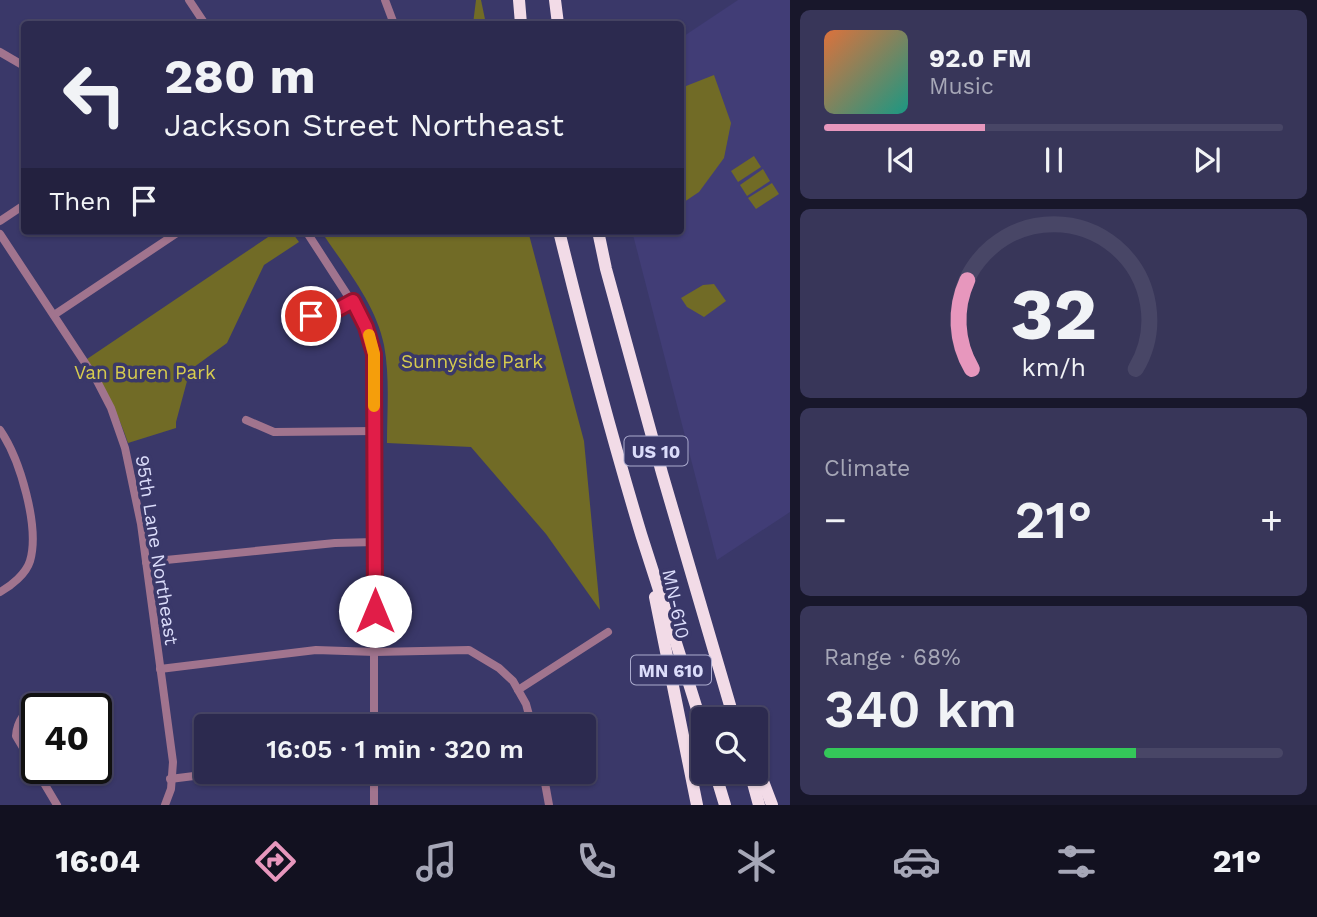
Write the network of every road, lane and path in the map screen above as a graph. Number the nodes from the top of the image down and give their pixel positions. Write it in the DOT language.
graph roads {
  1 [pos="189,0"];
  2 [pos="385,0"];
  3 [pos="519,0"];
  4 [pos="555,0"];
  5 [pos="203,21"];
  6 [pos="393,21"];
  7 [pos="522,21"];
  8 [pos="558,21"];
  9 [pos="0,52"];
  10 [pos="21,64"];
  11 [pos="21,207"];
  12 [pos="0,221"];
  13 [pos="0,234"];
  14 [pos="174,235"];
  15 [pos="309,235"];
  16 [pos="560,235"];
  17 [pos="599,235"];
  18 [pos="353,301"];
  19 [pos="54,315"];
  20 [pos="311,316"];
  21 [pos="246,420"];
  22 [pos="0,430"];
  23 [pos="374,431"];
  24 [pos="642,536"];
  25 [pos="375,542"];
  26 [pos="146,562"];
  27 [pos="0,592"];
  28 [pos="608,632"];
  29 [pos="375,652"];
  30 [pos="160,669"];
  31 [pos="518,690"];
  32 [pos="696,707"];
  33 [pos="733,707"];
  34 [pos="374,714"];
  35 [pos="529,714"];
  36 [pos="21,719"];
  37 [pos="21,744"];
  38 [pos="194,776"];
  39 [pos="170,779"];
  40 [pos="45,784"];
  41 [pos="374,784"];
  42 [pos="545,784"];
  43 [pos="719,784"];
  44 [pos="753,784"];
  45 [pos="764,784"];
  46 [pos="57,805"];
  47 [pos="165,805"];
  48 [pos="374,805"];
  49 [pos="549,805"];
  50 [pos="697,805"];
  51 [pos="725,805"];
  52 [pos="759,805"];
  53 [pos="772,805"];
  1 -- 5 [label="street"];
  2 -- 6 [label="street"];
  3 -- 7 [label="highway"];
  4 -- 8 [label="highway"];
  9 -- 10 [label="street"];
  11 -- 12 [label="street"];
  13 -- 19 [label="street, 95th Lane Northeast"];
  14 -- 19 [label="street"];
  15 -- 18 [label="street"];
  16 -- 24 [label="highway, US 10"];
  17 -- 33 [label="highway, US 10"];
  18 -- 20 [label="street"];
  18 -- 23 [label="street"];
  19 -- 26 [label="street, 95th Lane Northeast"];
  21 -- 23 [label="street"];
  22 -- 27 [label="street"];
  23 -- 25 [label="street"];
  24 -- 32 [label="highway, US 10"];
  24 -- 50 [label="highway, MN-610 / MN 610"];
  25 -- 26 [label="street"];
  25 -- 29 [label="street"];
  26 -- 30 [label="street, 95th Lane Northeast"];
  28 -- 31 [label="street"];
  29 -- 30 [label="street"];
  29 -- 31 [label="street"];
  29 -- 34 [label="street"];
  30 -- 39 [label="street, 95th Lane Northeast"];
  31 -- 35 [label="street"];
  36 -- 37 [label="street"];
  38 -- 39 [label="street"];
  39 -- 47 [label="street, 95th Lane Northeast"];
  40 -- 46 [label="street"];
  41 -- 48 [label="street"];
  42 -- 49 [label="street"];
  43 -- 51 [label="highway"];
  44 -- 52 [label="highway"];
  45 -- 53 [label="highway"];
}
